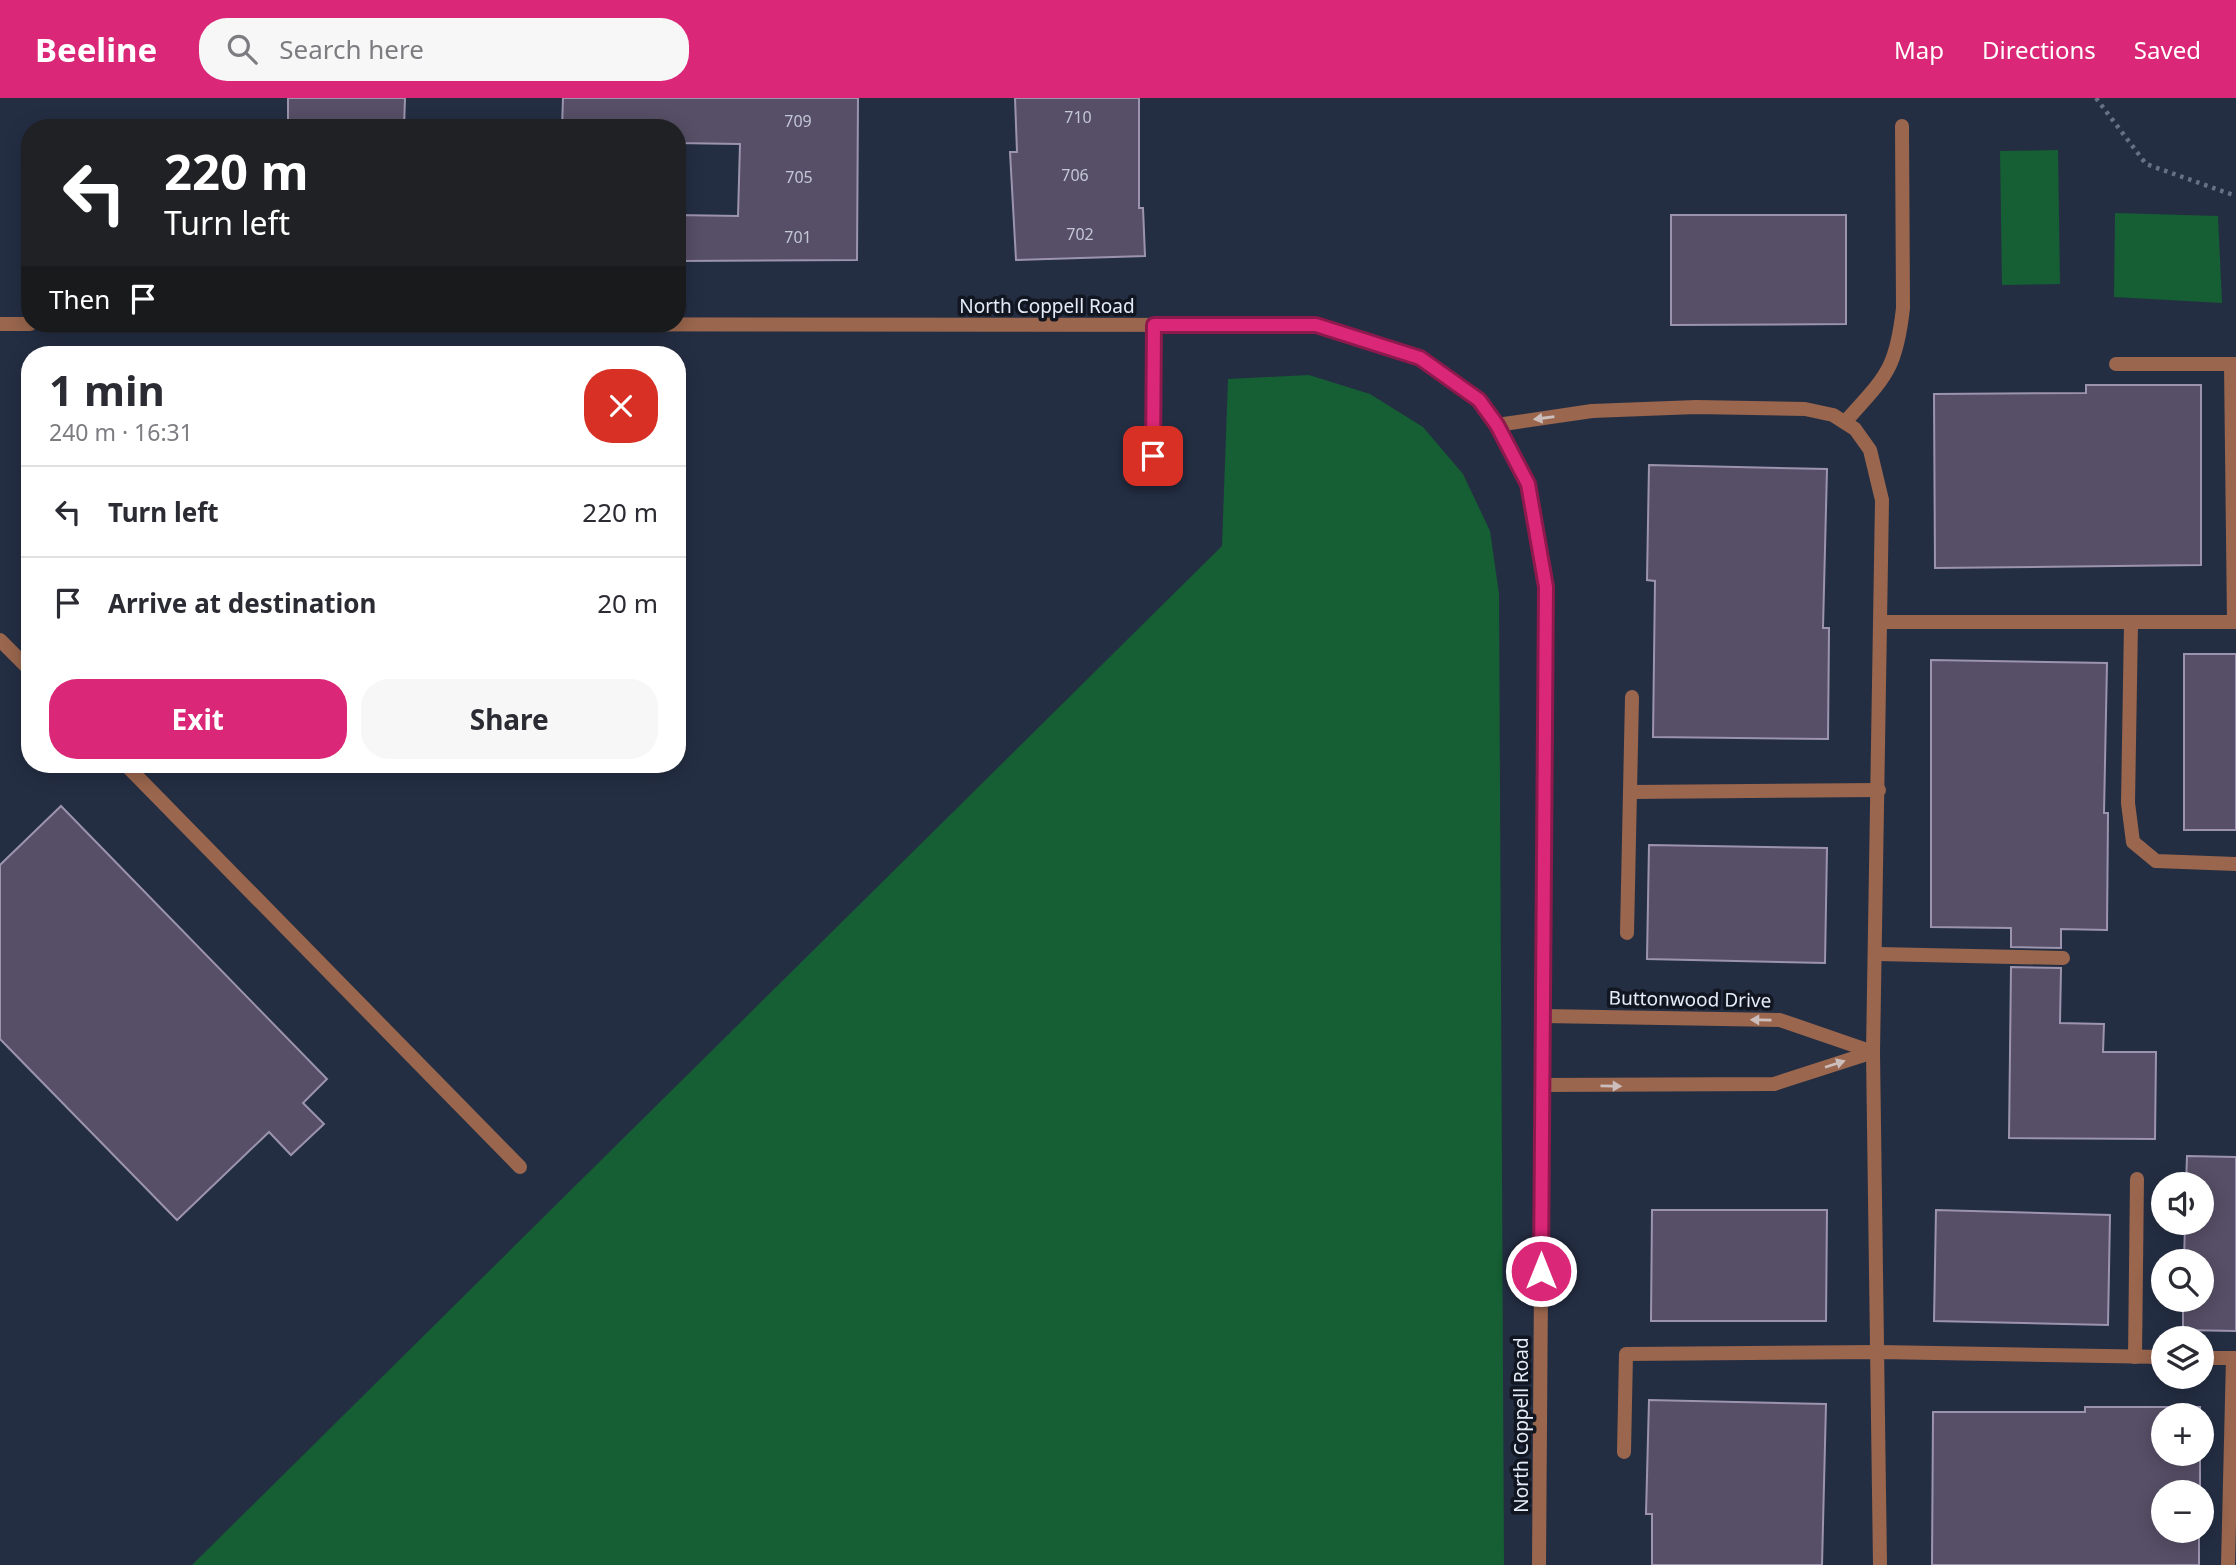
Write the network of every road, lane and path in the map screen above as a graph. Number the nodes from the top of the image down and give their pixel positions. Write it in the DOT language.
graph roads {
  1 [pos="2096,98"];
  2 [pos="1902,126"];
  3 [pos="2236,196"];
  4 [pos="0,324"];
  5 [pos="21,324"];
  6 [pos="686,325"];
  7 [pos="1154,325"];
  8 [pos="2116,365"];
  9 [pos="2234,365"];
  10 [pos="1845,422"];
  11 [pos="1497,425"];
  12 [pos="1153,456"];
  13 [pos="1881,622"];
  14 [pos="2235,622"];
  15 [pos="2131,623"];
  16 [pos="0,640"];
  17 [pos="21,661"];
  18 [pos="1632,697"];
  19 [pos="134,773"];
  20 [pos="1879,790"];
  21 [pos="1630,792"];
  22 [pos="2236,864"];
  23 [pos="1627,933"];
  24 [pos="1877,954"];
  25 [pos="2063,958"];
  26 [pos="1543,1016"];
  27 [pos="1873,1052"];
  28 [pos="1542,1084"];
  29 [pos="520,1167"];
  30 [pos="2137,1179"];
  31 [pos="1879,1352"];
  32 [pos="2135,1357"];
  33 [pos="2151,1357"];
  34 [pos="2214,1358"];
  35 [pos="2235,1358"];
  36 [pos="1624,1452"];
  37 [pos="1539,1565"];
  38 [pos="1880,1565"];
  39 [pos="2228,1565"];
  1 -- 3 [label="path"];
  2 -- 10 [label="street"];
  4 -- 5 [label="street"];
  6 -- 7 [label="street, North Coppell Road"];
  7 -- 11 [label="street, North Coppell Road"];
  7 -- 12 [label="street"];
  8 -- 9 [label="street"];
  9 -- 14 [label="street"];
  10 -- 11 [label="street, one-way"];
  10 -- 13 [label="street"];
  11 -- 26 [label="street, North Coppell Road"];
  13 -- 15 [label="street"];
  13 -- 20 [label="street"];
  14 -- 15 [label="street"];
  15 -- 22 [label="street"];
  16 -- 17 [label="street"];
  18 -- 21 [label="street"];
  19 -- 29 [label="street"];
  20 -- 21 [label="street"];
  20 -- 24 [label="street"];
  21 -- 23 [label="street"];
  24 -- 25 [label="street"];
  24 -- 27 [label="street"];
  27 -- 26 [label="street, Buttonwood Drive, one-way"];
  26 -- 28 [label="street, North Coppell Road"];
  28 -- 27 [label="street, one-way"];
  27 -- 31 [label="street"];
  28 -- 37 [label="street, North Coppell Road"];
  30 -- 32 [label="street"];
  31 -- 32 [label="street"];
  31 -- 36 [label="street"];
  31 -- 38 [label="street"];
  32 -- 33 [label="street"];
  34 -- 35 [label="street"];
  35 -- 39 [label="street"];
}
